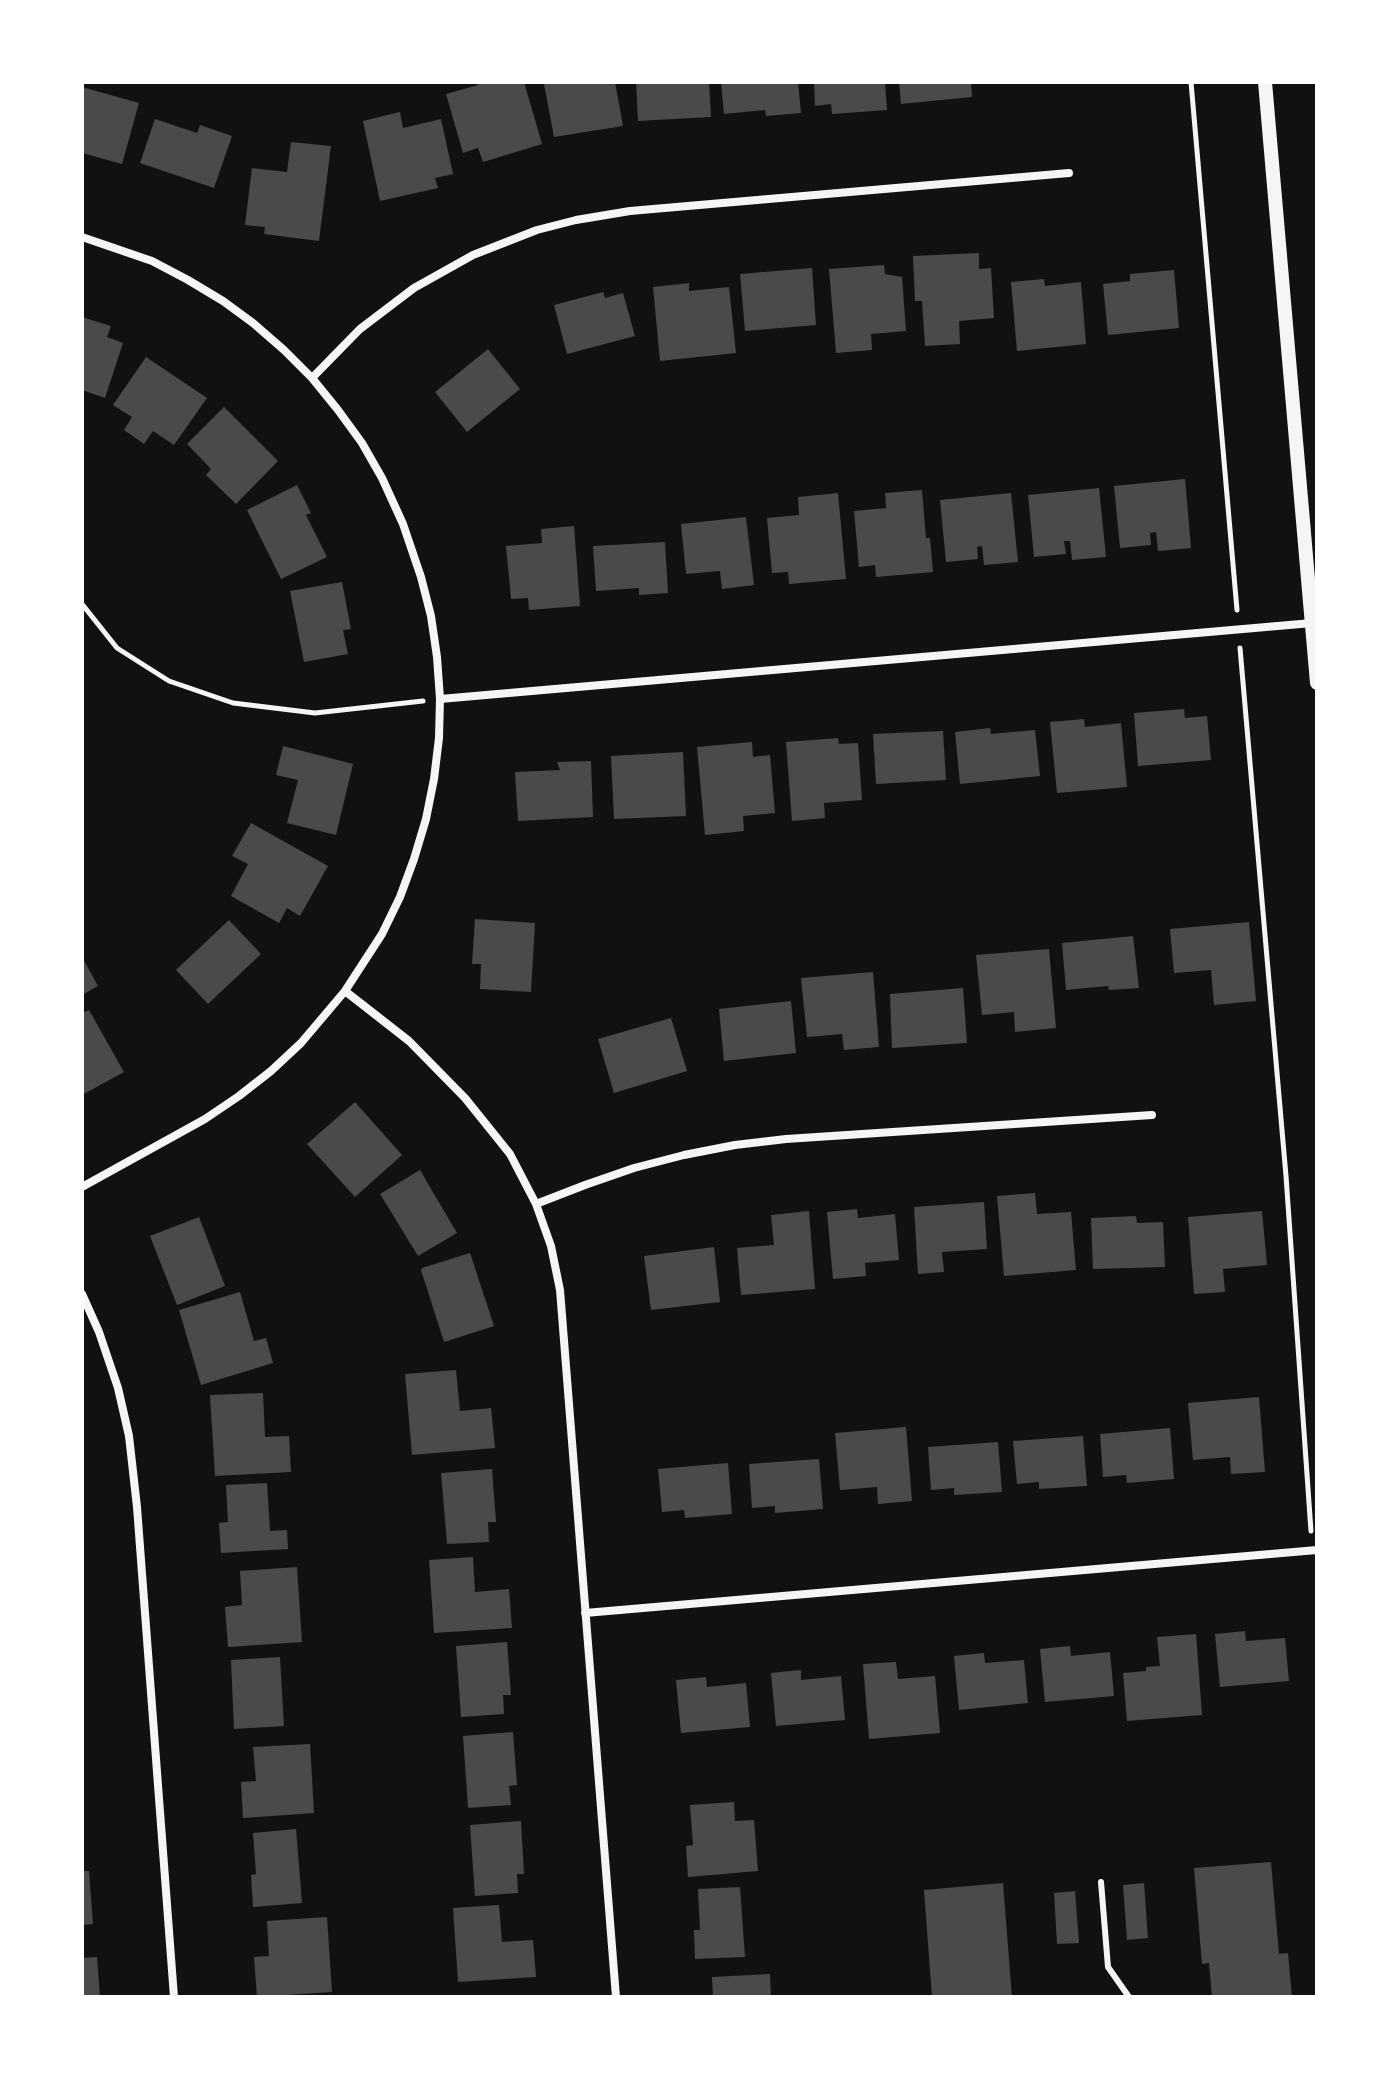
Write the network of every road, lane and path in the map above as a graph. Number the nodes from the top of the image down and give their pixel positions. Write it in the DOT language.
graph roads {
  1 [pos="1191,82"];
  2 [pos="1265,82"];
  3 [pos="1069,173"];
  4 [pos="82,237"];
  5 [pos="312,378"];
  6 [pos="1236,598"];
  7 [pos="82,604"];
  8 [pos="1315,623"];
  9 [pos="1240,654"];
  10 [pos="1317,683"];
  11 [pos="440,699"];
  12 [pos="345,991"];
  13 [pos="1152,1115"];
  14 [pos="82,1187"];
  15 [pos="536,1204"];
  16 [pos="82,1294"];
  17 [pos="1315,1550"];
  18 [pos="585,1613"];
  19 [pos="1101,1882"];
  20 [pos="174,1997"];
  21 [pos="616,1997"];
  22 [pos="1129,1997"];
  1 -- 6 [label="path"];
  2 -- 8 [label="street"];
  3 -- 5 [label="street"];
  4 -- 5 [label="street"];
  5 -- 11 [label="street"];
  7 -- 11 [label="path"];
  8 -- 10 [label="street"];
  8 -- 11 [label="street"];
  9 -- 17 [label="path"];
  11 -- 12 [label="street"];
  12 -- 14 [label="street"];
  12 -- 15 [label="street"];
  13 -- 15 [label="street"];
  15 -- 18 [label="street"];
  16 -- 20 [label="street"];
  17 -- 18 [label="street"];
  18 -- 21 [label="street"];
  19 -- 22 [label="lane"];
}
